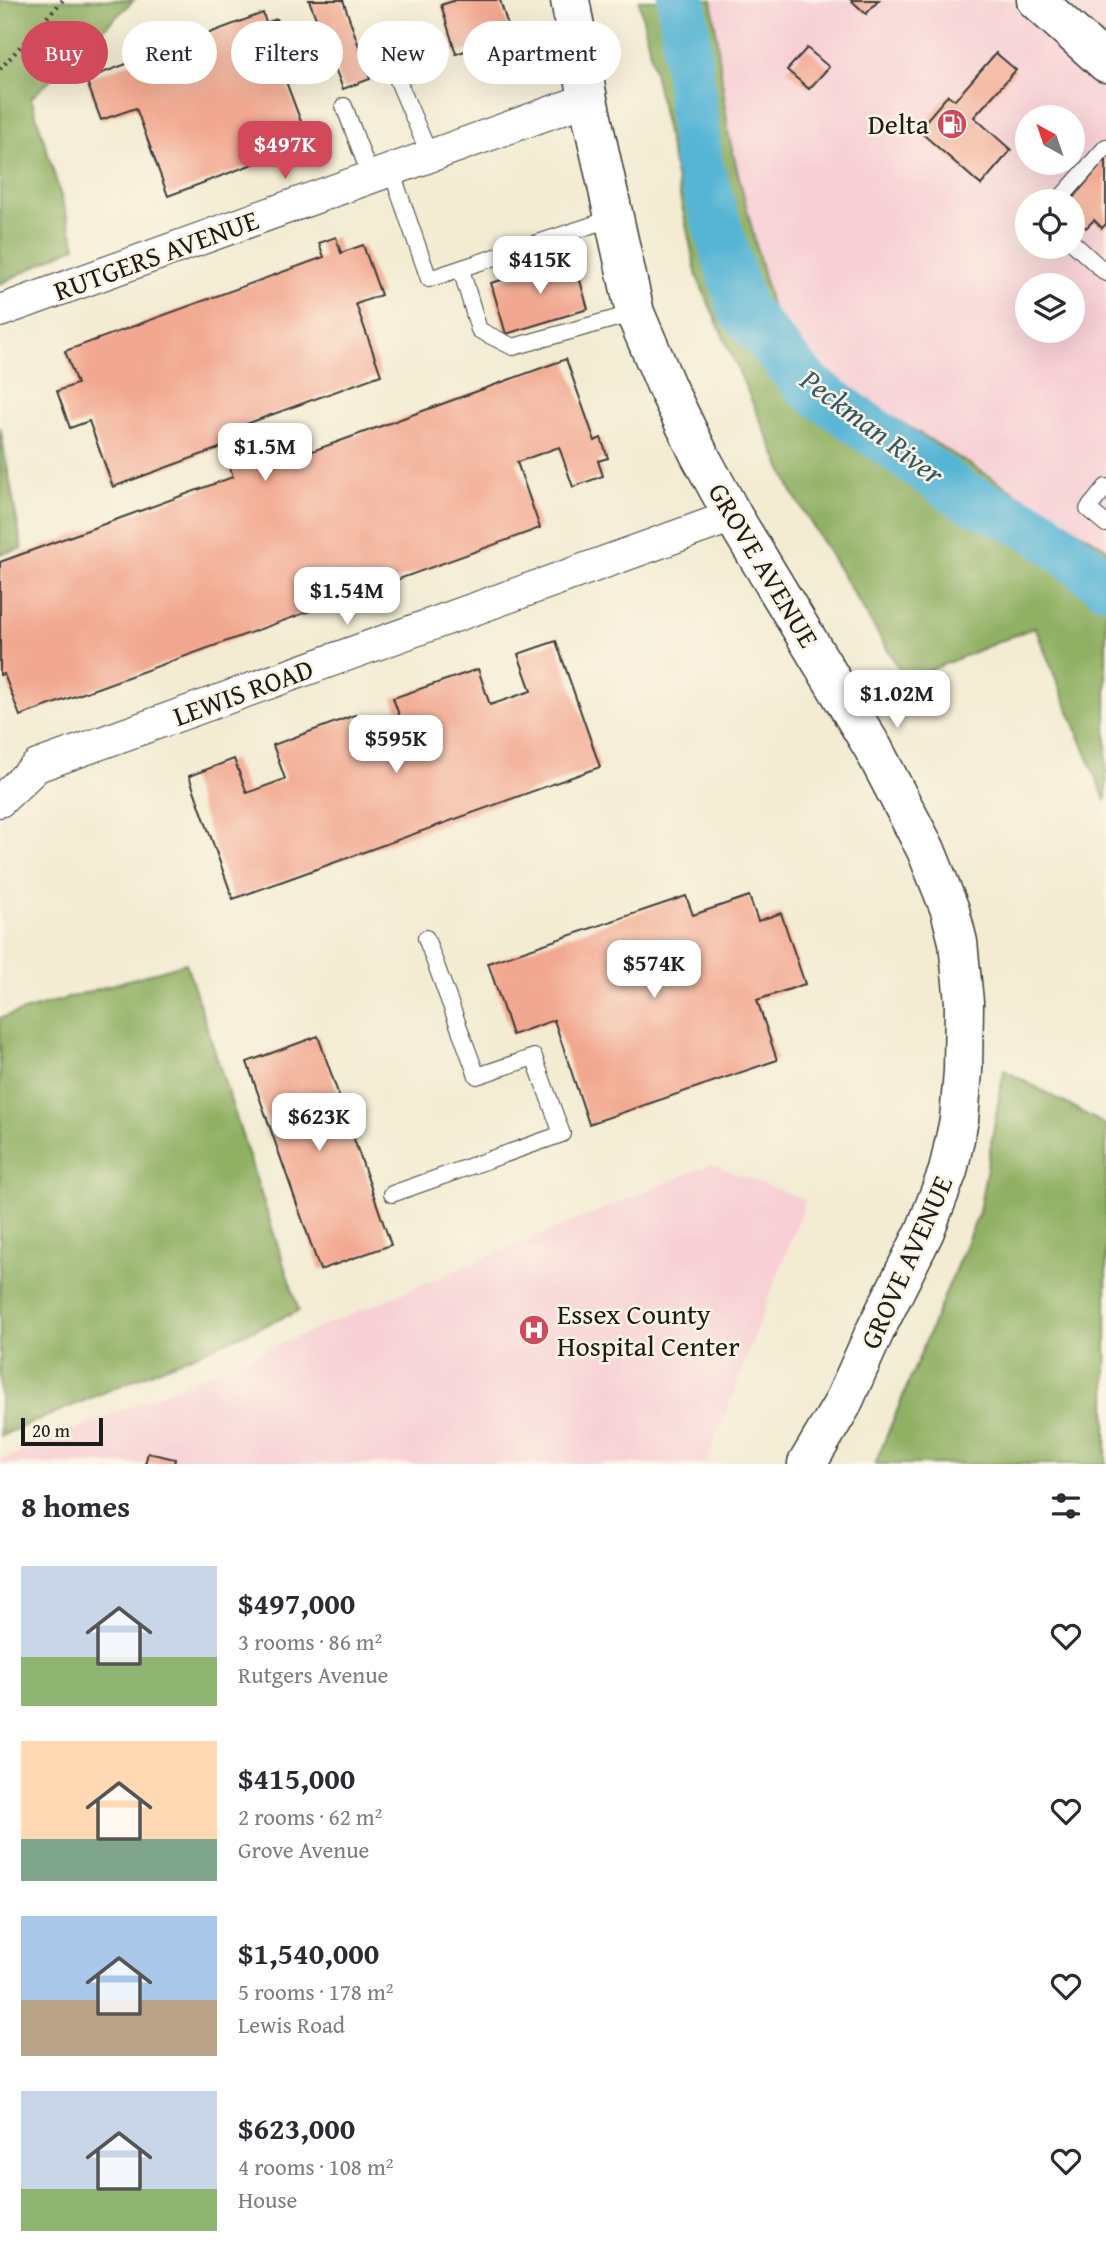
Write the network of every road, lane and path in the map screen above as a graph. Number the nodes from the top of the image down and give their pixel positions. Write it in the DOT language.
graph roads {
  1 [pos="63,0"];
  2 [pos="570,0"];
  3 [pos="1036,0"];
  4 [pos="1106,63"];
  5 [pos="0,69"];
  6 [pos="399,84"];
  7 [pos="588,99"];
  8 [pos="344,106"];
  9 [pos="1106,147"];
  10 [pos="430,156"];
  11 [pos="381,174"];
  12 [pos="1069,189"];
  13 [pos="613,218"];
  14 [pos="1085,254"];
  15 [pos="461,269"];
  16 [pos="1106,272"];
  17 [pos="0,311"];
  18 [pos="635,313"];
  19 [pos="1106,487"];
  20 [pos="733,516"];
  21 [pos="1106,524"];
  22 [pos="0,801"];
  23 [pos="426,938"];
  24 [pos="392,1194"];
  25 [pos="807,1464"];
  1 -- 5 [label="path"];
  2 -- 7 [label="street, GROVE AVENUE"];
  3 -- 4 [label="street"];
  6 -- 10 [label="lane"];
  7 -- 10 [label="street, RUTGERS AVENUE"];
  7 -- 13 [label="street, GROVE AVENUE"];
  8 -- 11 [label="lane"];
  9 -- 12 [label="lane"];
  10 -- 11 [label="street, RUTGERS AVENUE"];
  11 -- 15 [label="lane"];
  11 -- 17 [label="street, RUTGERS AVENUE"];
  13 -- 15 [label="lane"];
  13 -- 18 [label="street, GROVE AVENUE"];
  14 -- 16 [label="lane"];
  15 -- 18 [label="lane"];
  18 -- 20 [label="street, GROVE AVENUE"];
  19 -- 21 [label="lane"];
  20 -- 22 [label="street, LEWIS ROAD"];
  20 -- 25 [label="street, GROVE AVENUE"];
  23 -- 24 [label="lane"];
}
